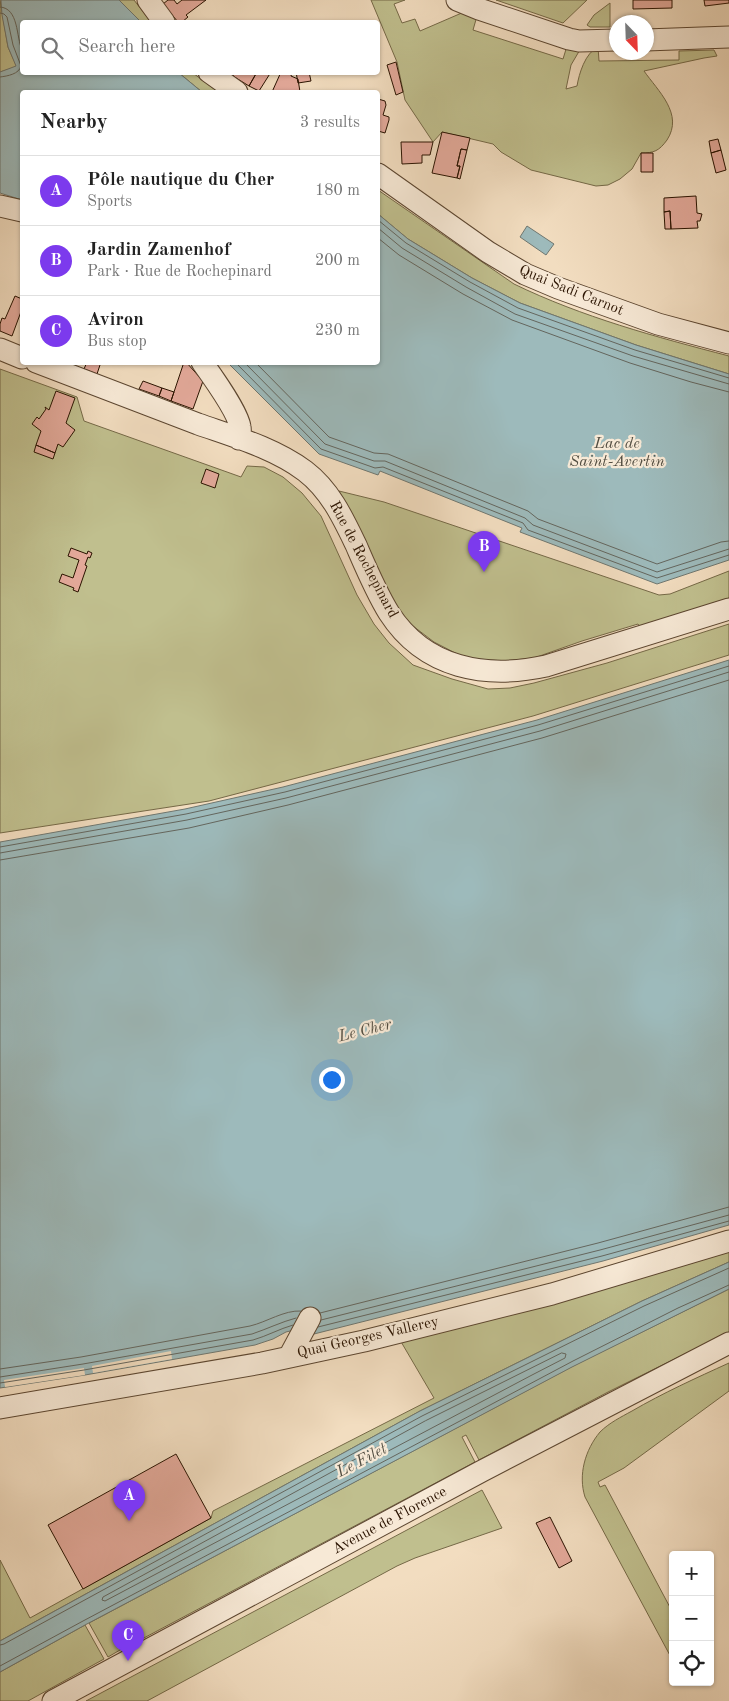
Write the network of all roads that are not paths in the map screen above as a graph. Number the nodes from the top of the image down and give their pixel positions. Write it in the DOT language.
graph roads {
  1 [pos="148,0"];
  2 [pos="457,0"];
  3 [pos="163,20"];
  4 [pos="729,37"];
  5 [pos="609,40"];
  6 [pos="654,40"];
  7 [pos="213,75"];
  8 [pos="234,90"];
  9 [pos="380,175"];
  10 [pos="0,206"];
  11 [pos="20,211"];
  12 [pos="729,342"];
  13 [pos="0,349"];
  14 [pos="20,357"];
  15 [pos="44,365"];
  16 [pos="204,365"];
  17 [pos="239,439"];
  18 [pos="729,608"];
  19 [pos="729,1241"];
  20 [pos="310,1318"];
  21 [pos="729,1343"];
  22 [pos="289,1357"];
  23 [pos="0,1408"];
  24 [pos="53,1701"];
  1 -- 3 [label="street"];
  2 -- 5 [label="street"];
  4 -- 6 [label="street"];
  7 -- 8 [label="street"];
  9 -- 12 [label="street, Quai Sadi Carnot"];
  10 -- 11 [label="street"];
  13 -- 14 [label="street"];
  15 -- 17 [label="street, Rue de Rochepinard"];
  16 -- 17 [label="street"];
  17 -- 18 [label="street, Rue de Rochepinard"];
  19 -- 22 [label="street, Quai Georges Vallerey"];
  20 -- 22 [label="street"];
  21 -- 24 [label="street, Avenue de Florence"];
  22 -- 23 [label="street, Quai Georges Vallerey"];
}
